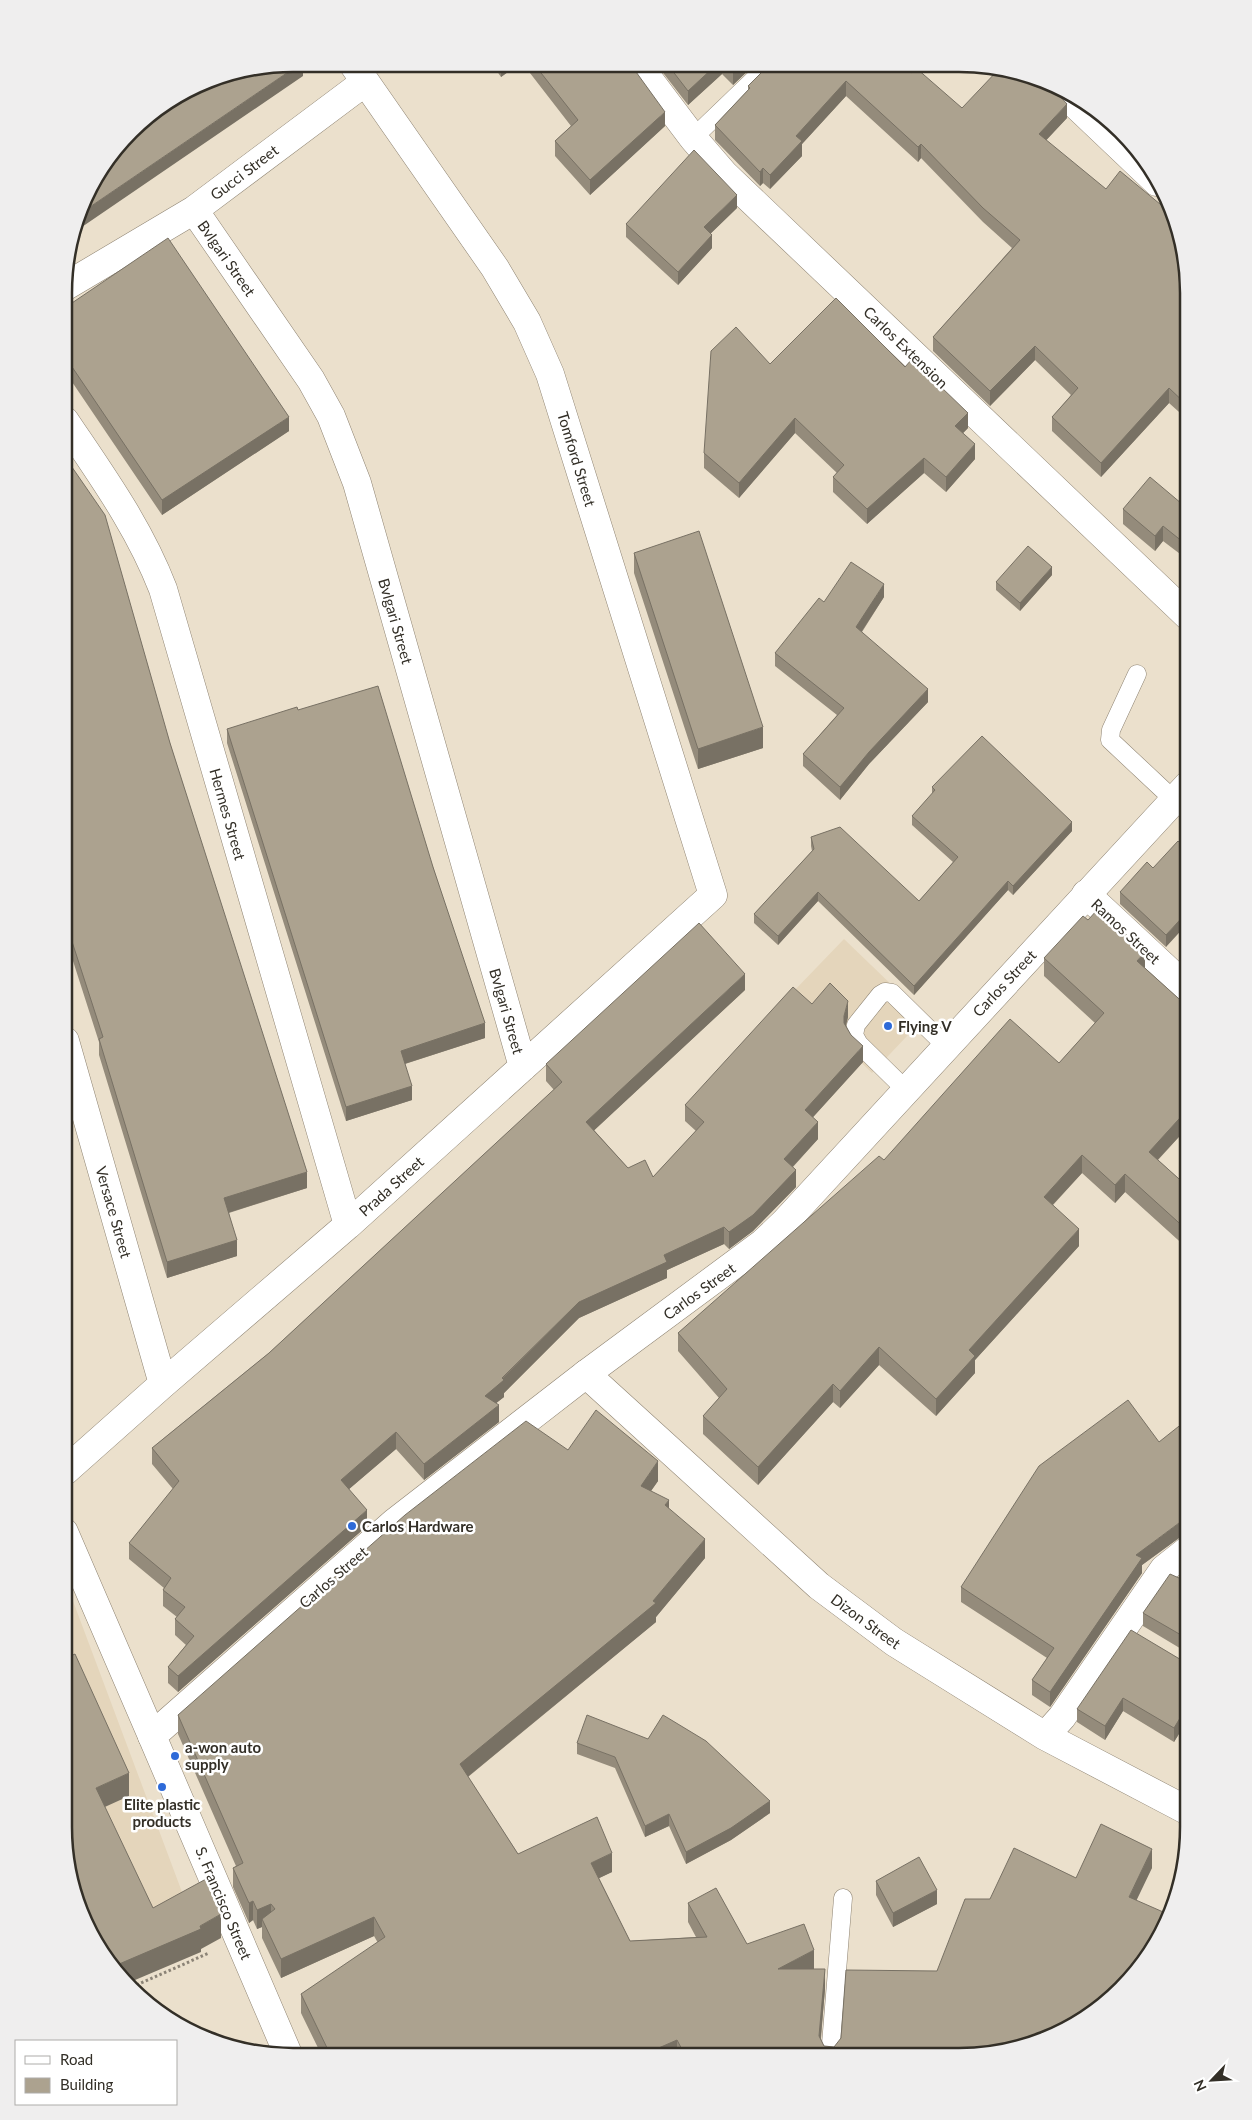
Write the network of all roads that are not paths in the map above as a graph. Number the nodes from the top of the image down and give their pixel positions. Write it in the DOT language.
graph roads {
  1 [pos="643,72"];
  2 [pos="762,72"];
  3 [pos="359,73"];
  4 [pos="1082,110"];
  5 [pos="693,138"];
  6 [pos="1136,162"];
  7 [pos="194,210"];
  8 [pos="73,282"];
  9 [pos="72,430"];
  10 [pos="1180,608"];
  11 [pos="1137,674"];
  12 [pos="1180,791"];
  13 [pos="1180,793"];
  14 [pos="1086,894"];
  15 [pos="713,895"];
  16 [pos="1180,982"];
  17 [pos="946,1046"];
  18 [pos="72,1066"];
  19 [pos="523,1067"];
  20 [pos="906,1090"];
  21 [pos="348,1225"];
  22 [pos="586,1374"];
  23 [pos="163,1384"];
  24 [pos="72,1465"];
  25 [pos="72,1551"];
  26 [pos="1180,1556"];
  27 [pos="152,1736"];
  28 [pos="1045,1736"];
  29 [pos="1180,1807"];
  30 [pos="844,1898"];
  31 [pos="285,2047"];
  32 [pos="831,2048"];
  1 -- 5 [label="street, Carlos Extension"];
  2 -- 5 [label="lane"];
  3 -- 7 [label="street, Gucci Street"];
  3 -- 15 [label="street, Tomford Street"];
  4 -- 6 [label="street"];
  5 -- 10 [label="street, Carlos Extension"];
  7 -- 8 [label="street, Gucci Street"];
  7 -- 19 [label="street, Bvlgari Street"];
  9 -- 21 [label="street, Hermes Street"];
  11 -- 12 [label="lane"];
  13 -- 14 [label="street, Carlos Street"];
  14 -- 16 [label="street, Ramos Street"];
  14 -- 17 [label="street, Carlos Street"];
  15 -- 19 [label="street, Prada Street"];
  17 -- 20 [label="street, Carlos Street"];
  17 -- 20 [label="lane"];
  18 -- 23 [label="street, Versace Street"];
  19 -- 21 [label="street, Prada Street"];
  20 -- 22 [label="street, Carlos Street"];
  21 -- 23 [label="street, Prada Street"];
  22 -- 27 [label="street, Carlos Street"];
  22 -- 28 [label="street, Dizon Street"];
  23 -- 24 [label="street, Prada Street"];
  25 -- 27 [label="street, S. Francisco Street"];
  26 -- 28 [label="street"];
  27 -- 31 [label="street, S. Francisco Street"];
  28 -- 29 [label="street, Dizon Street"];
  30 -- 32 [label="lane"];
}
